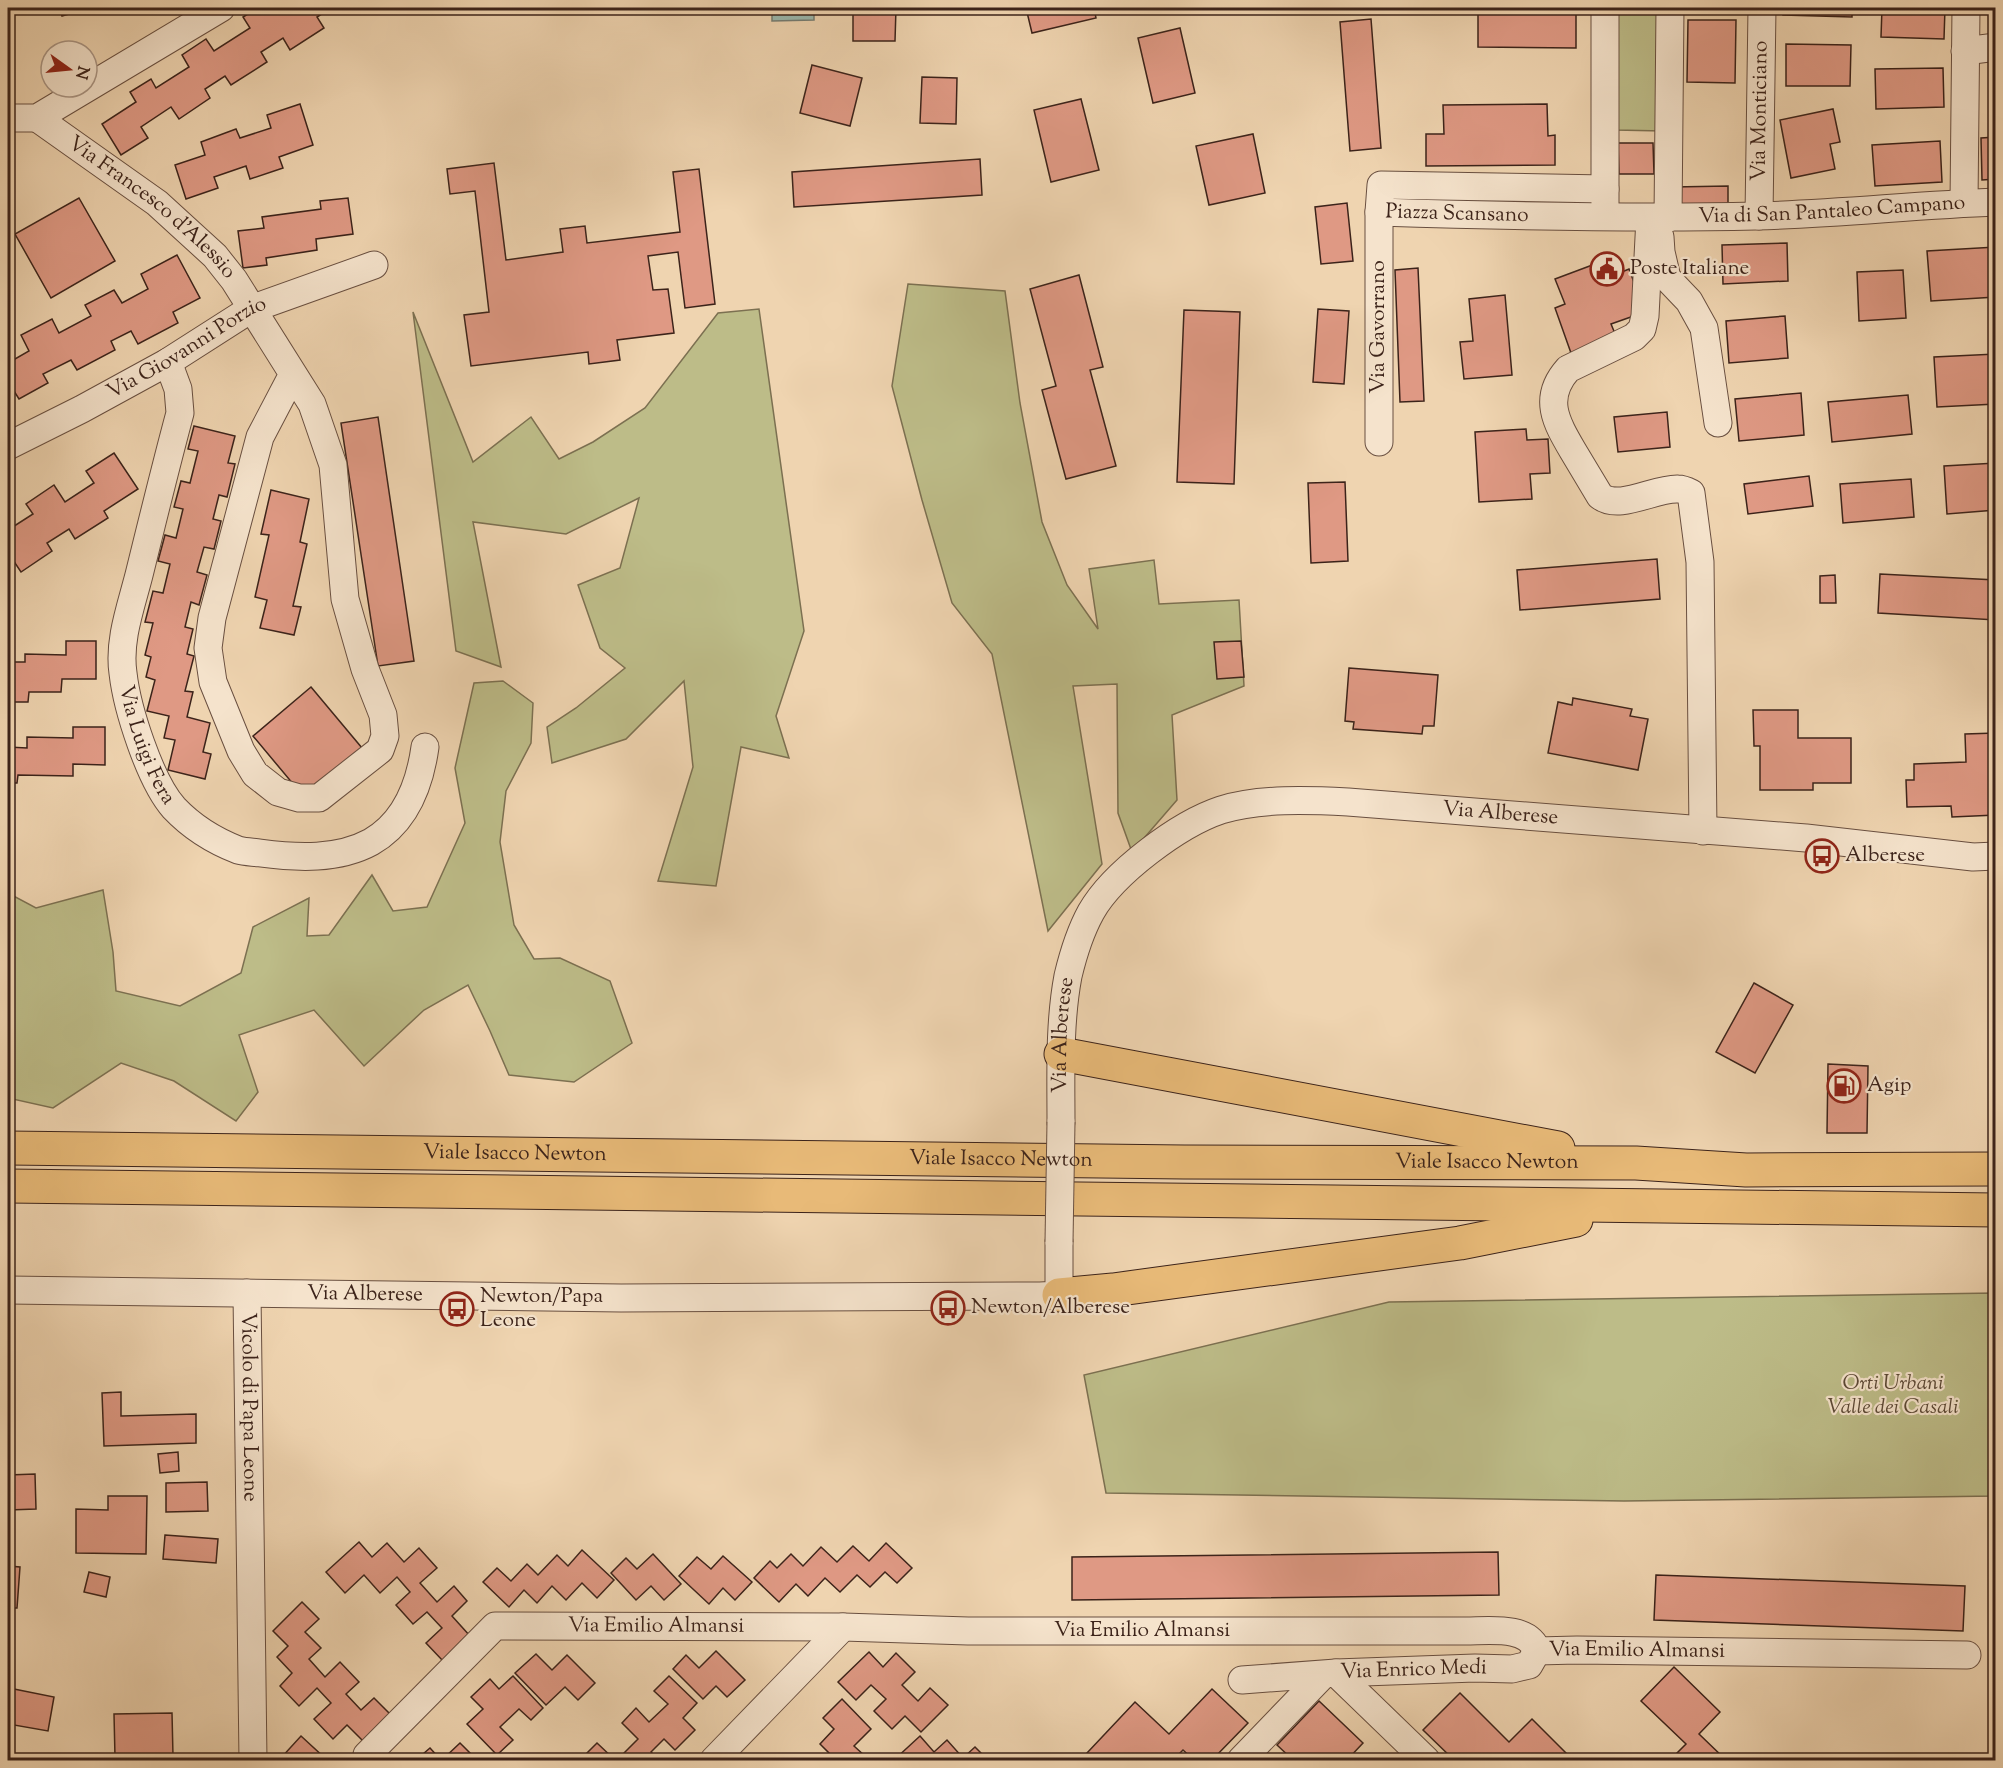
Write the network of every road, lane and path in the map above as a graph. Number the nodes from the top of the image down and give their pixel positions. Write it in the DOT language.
graph roads {
  1 [pos="221,8"];
  2 [pos="1605,8"];
  3 [pos="1670,8"];
  4 [pos="1762,8"];
  5 [pos="1966,8"];
  6 [pos="1995,47"];
  7 [pos="1965,51"];
  8 [pos="8,118"];
  9 [pos="37,118"];
  10 [pos="1605,189"];
  11 [pos="1995,202"];
  12 [pos="1964,203"];
  13 [pos="1379,212"];
  14 [pos="1759,216"];
  15 [pos="1659,218"];
  16 [pos="1605,219"];
  17 [pos="374,265"];
  18 [pos="251,309"];
  19 [pos="168,362"];
  20 [pos="293,374"];
  21 [pos="1718,423"];
  22 [pos="1379,442"];
  23 [pos="8,446"];
  24 [pos="425,747"];
  25 [pos="1702,831"];
  26 [pos="1995,856"];
  27 [pos="1061,1054"];
  28 [pos="8,1148"];
  29 [pos="1636,1163"];
  30 [pos="1995,1169"];
  31 [pos="8,1186"];
  32 [pos="1641,1207"];
  33 [pos="1995,1210"];
  34 [pos="8,1290"];
  35 [pos="247,1293"];
  36 [pos="1059,1295"];
  37 [pos="843,1627"];
  38 [pos="1537,1651"];
  39 [pos="1967,1655"];
  40 [pos="1330,1674"];
  41 [pos="1242,1680"];
  42 [pos="253,1761"];
  43 [pos="368,1761"];
  44 [pos="714,1761"];
  45 [pos="1241,1761"];
  46 [pos="1426,1761"];
  1 -- 9 [label="street"];
  2 -- 10 [label="street"];
  3 -- 15 [label="street, Via di San Pantaleo Campano"];
  4 -- 14 [label="street, Via Monticiano"];
  5 -- 7 [label="street"];
  6 -- 7 [label="street"];
  7 -- 12 [label="street"];
  8 -- 9 [label="street"];
  9 -- 18 [label="street, Via Francesco d'Alessio"];
  10 -- 13 [label="street, Piazza Scansano"];
  10 -- 16 [label="street"];
  11 -- 12 [label="street, Via di San Pantaleo Campano"];
  12 -- 14 [label="street, Via di San Pantaleo Campano"];
  13 -- 16 [label="street, Piazza Scansano"];
  13 -- 22 [label="street, Via Gavorrano"];
  14 -- 15 [label="street, Via di San Pantaleo Campano"];
  15 -- 16 [label="street, Via di San Pantaleo Campano"];
  15 -- 21 [label="street"];
  15 -- 25 [label="street"];
  17 -- 18 [label="street, Via Giovanni Porzio"];
  18 -- 19 [label="street, Via Giovanni Porzio"];
  18 -- 20 [label="street, Via Francesco d'Alessio"];
  19 -- 23 [label="street, Via Giovanni Porzio"];
  19 -- 24 [label="street, Via Luigi Fera"];
  20 -- 20 [label="street, Via Francesco d'Alessio"];
  25 -- 26 [label="street, Via Alberese"];
  25 -- 27 [label="street, Via Alberese"];
  27 -- 29 [label="highway"];
  27 -- 36 [label="street, Via Alberese, bridge"];
  28 -- 29 [label="highway, Viale Isacco Newton"];
  29 -- 30 [label="highway, Viale Isacco Newton"];
  31 -- 32 [label="highway, Viale Isacco Newton"];
  32 -- 33 [label="highway, Viale Isacco Newton"];
  32 -- 36 [label="highway"];
  34 -- 35 [label="street, Vicolo di Papa Leone"];
  35 -- 36 [label="street, Via Alberese"];
  35 -- 42 [label="street, Vicolo di Papa Leone"];
  37 -- 38 [label="street, Via Emilio Almansi"];
  37 -- 43 [label="street, Via Emilio Almansi"];
  37 -- 44 [label="street"];
  38 -- 39 [label="street, Via Emilio Almansi"];
  38 -- 40 [label="street, Via Enrico Medi"];
  40 -- 41 [label="street"];
  40 -- 45 [label="street"];
  40 -- 46 [label="street, Via Enrico Medi"];
}
